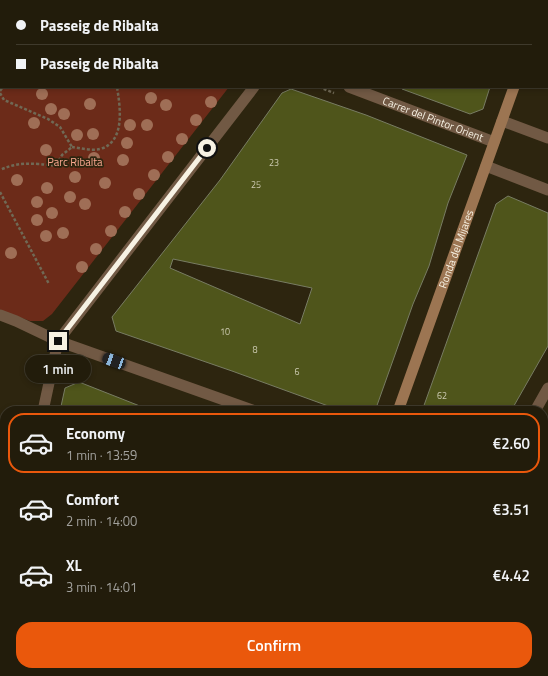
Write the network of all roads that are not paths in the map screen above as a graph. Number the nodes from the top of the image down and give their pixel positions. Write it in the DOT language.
graph roads {
  1 [pos="253,88"];
  2 [pos="352,88"];
  3 [pos="514,88"];
  4 [pos="502,121"];
  5 [pos="548,138"];
  6 [pos="494,142"];
  7 [pos="486,166"];
  8 [pos="548,190"];
  9 [pos="0,315"];
  10 [pos="58,341"];
  11 [pos="548,388"];
  12 [pos="44,406"];
  13 [pos="241,406"];
  14 [pos="400,406"];
  15 [pos="538,406"];
  1 -- 10 [label="street"];
  2 -- 6 [label="street, Carrer del Pintor Orient"];
  3 -- 4 [label="main road, Ronda del Mijares"];
  4 -- 5 [label="street"];
  4 -- 6 [label="main road, Ronda del Mijares"];
  6 -- 7 [label="main road, Ronda del Mijares"];
  7 -- 8 [label="street"];
  7 -- 14 [label="main road, Ronda del Mijares"];
  9 -- 10 [label="street"];
  10 -- 12 [label="street"];
  10 -- 13 [label="street"];
  11 -- 15 [label="street"];
}
